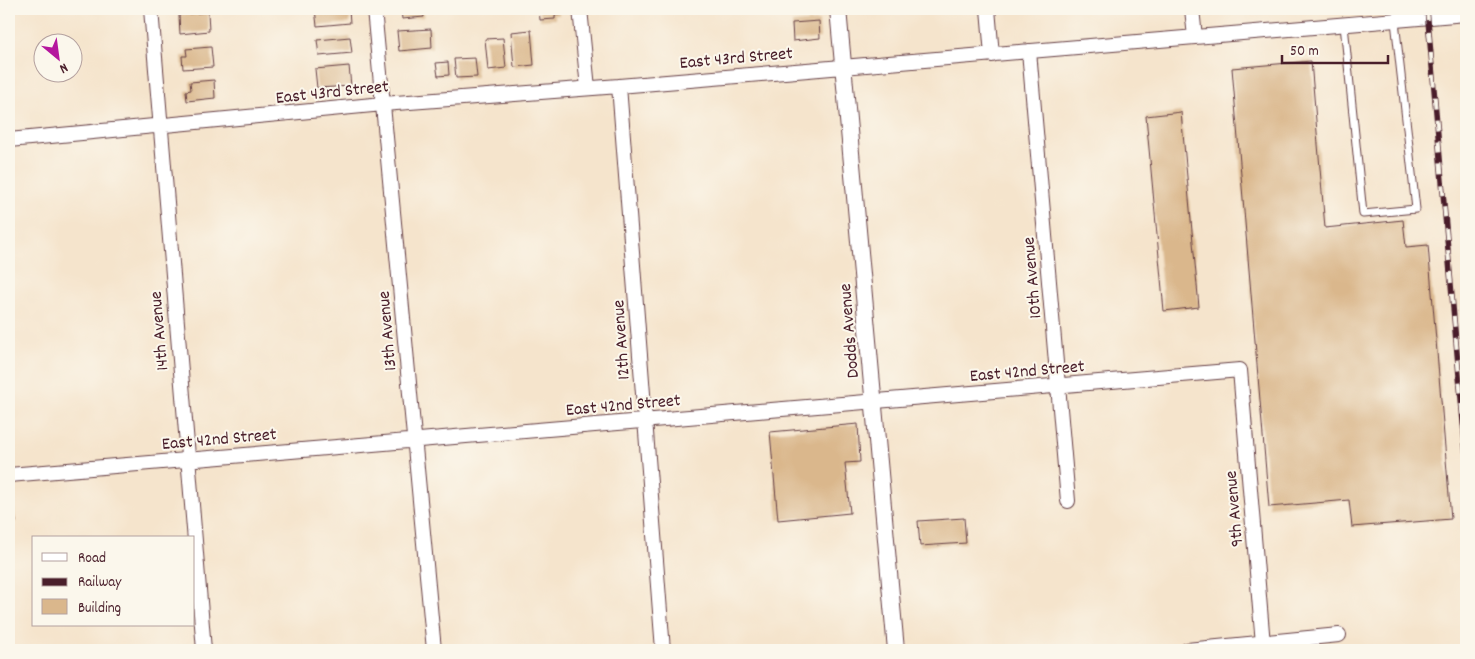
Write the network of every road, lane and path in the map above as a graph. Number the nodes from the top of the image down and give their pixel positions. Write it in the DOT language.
graph roads {
  1 [pos="151,9"];
  2 [pos="374,9"];
  3 [pos="580,9"];
  4 [pos="838,9"];
  5 [pos="988,9"];
  6 [pos="1192,9"];
  7 [pos="1466,14"];
  8 [pos="1403,16"];
  9 [pos="1344,25"];
  10 [pos="1194,37"];
  11 [pos="1029,51"];
  12 [pos="992,55"];
  13 [pos="844,67"];
  14 [pos="619,86"];
  15 [pos="588,88"];
  16 [pos="383,104"];
  17 [pos="160,126"];
  18 [pos="9,140"];
  19 [pos="1240,370"];
  20 [pos="1059,386"];
  21 [pos="874,401"];
  22 [pos="645,422"];
  23 [pos="415,441"];
  24 [pos="187,459"];
  25 [pos="9,475"];
  26 [pos="1068,501"];
  27 [pos="194,536"];
  28 [pos="195,549"];
  29 [pos="1339,635"];
  30 [pos="1263,644"];
  31 [pos="204,650"];
  32 [pos="434,650"];
  33 [pos="663,650"];
  34 [pos="896,650"];
  35 [pos="1187,650"];
  1 -- 17 [label="street, 14th Avenue"];
  2 -- 16 [label="street, 13th Avenue"];
  3 -- 15 [label="street"];
  4 -- 13 [label="street, Dodds Avenue"];
  5 -- 12 [label="street"];
  6 -- 10 [label="street"];
  7 -- 8 [label="street, East 43rd Street"];
  8 -- 9 [label="street, East 43rd Street"];
  8 -- 9 [label="lane"];
  9 -- 10 [label="street, East 43rd Street"];
  10 -- 11 [label="street, East 43rd Street"];
  11 -- 12 [label="street, East 43rd Street"];
  11 -- 20 [label="street, 10th Avenue"];
  12 -- 13 [label="street, East 43rd Street"];
  13 -- 14 [label="street, East 43rd Street"];
  13 -- 21 [label="street, Dodds Avenue"];
  14 -- 15 [label="street, East 43rd Street"];
  14 -- 22 [label="street, 12th Avenue"];
  15 -- 16 [label="street, East 43rd Street"];
  16 -- 17 [label="street, East 43rd Street"];
  16 -- 23 [label="street, 13th Avenue"];
  17 -- 18 [label="street, East 43rd Street"];
  17 -- 24 [label="street, 14th Avenue"];
  19 -- 20 [label="street, East 42nd Street"];
  19 -- 30 [label="street, 9th Avenue"];
  20 -- 21 [label="street, East 42nd Street"];
  20 -- 26 [label="street, 10th Avenue"];
  21 -- 22 [label="street, East 42nd Street"];
  21 -- 34 [label="street, Dodds Avenue"];
  22 -- 23 [label="street, East 42nd Street"];
  22 -- 33 [label="street, 12th Avenue"];
  23 -- 24 [label="street, East 42nd Street"];
  23 -- 32 [label="street, 13th Avenue"];
  24 -- 25 [label="street, East 42nd Street"];
  24 -- 27 [label="street, 14th Avenue"];
  28 -- 31 [label="street, 14th Avenue"];
  29 -- 30 [label="street"];
  30 -- 35 [label="street"];
}
